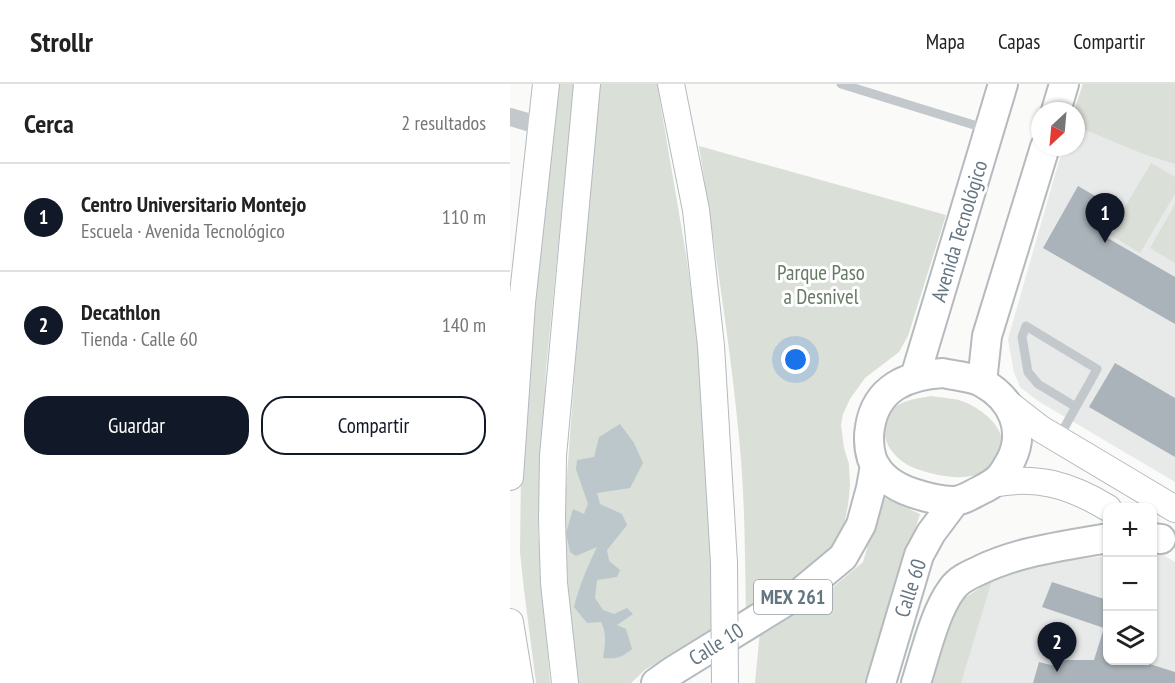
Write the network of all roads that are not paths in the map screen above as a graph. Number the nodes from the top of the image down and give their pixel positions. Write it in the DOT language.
graph roads {
  1 [pos="546,84"];
  2 [pos="587,84"];
  3 [pos="671,84"];
  4 [pos="841,84"];
  5 [pos="1003,84"];
  6 [pos="1064,84"];
  7 [pos="1059,102"];
  8 [pos="510,117"];
  9 [pos="541,126"];
  10 [pos="990,130"];
  11 [pos="1042,156"];
  12 [pos="516,301"];
  13 [pos="915,377"];
  14 [pos="982,382"];
  15 [pos="1006,402"];
  16 [pos="1076,407"];
  17 [pos="1058,440"];
  18 [pos="875,465"];
  19 [pos="510,477"];
  20 [pos="992,484"];
  21 [pos="955,501"];
  22 [pos="1103,504"];
  23 [pos="1175,509"];
  24 [pos="1103,539"];
  25 [pos="510,622"];
  26 [pos="520,683"];
  27 [pos="565,683"];
  28 [pos="657,683"];
  29 [pos="725,683"];
  30 [pos="881,683"];
  31 [pos="916,683"];
  1 -- 9 [label="main road"];
  2 -- 27 [label="main road"];
  3 -- 29 [label="main road, bridge"];
  4 -- 10 [label="lane"];
  5 -- 10 [label="main road, Avenida Tecnológico"];
  6 -- 7 [label="main road"];
  8 -- 9 [label="street"];
  9 -- 12 [label="main road"];
  10 -- 13 [label="main road, Avenida Tecnológico"];
  11 -- 14 [label="main road"];
  12 -- 19 [label="main road"];
  13 -- 14 [label="main road"];
  13 -- 18 [label="main road"];
  14 -- 15 [label="main road"];
  15 -- 17 [label="main road"];
  15 -- 20 [label="main road"];
  16 -- 16 [label="lane"];
  16 -- 17 [label="lane"];
  17 -- 23 [label="main road"];
  18 -- 21 [label="main road"];
  18 -- 28 [label="main road, Calle 10 / MEX 261"];
  20 -- 21 [label="main road"];
  20 -- 22 [label="main road"];
  21 -- 30 [label="main road, Calle 60"];
  24 -- 31 [label="main road"];
  25 -- 26 [label="main road"];
}
